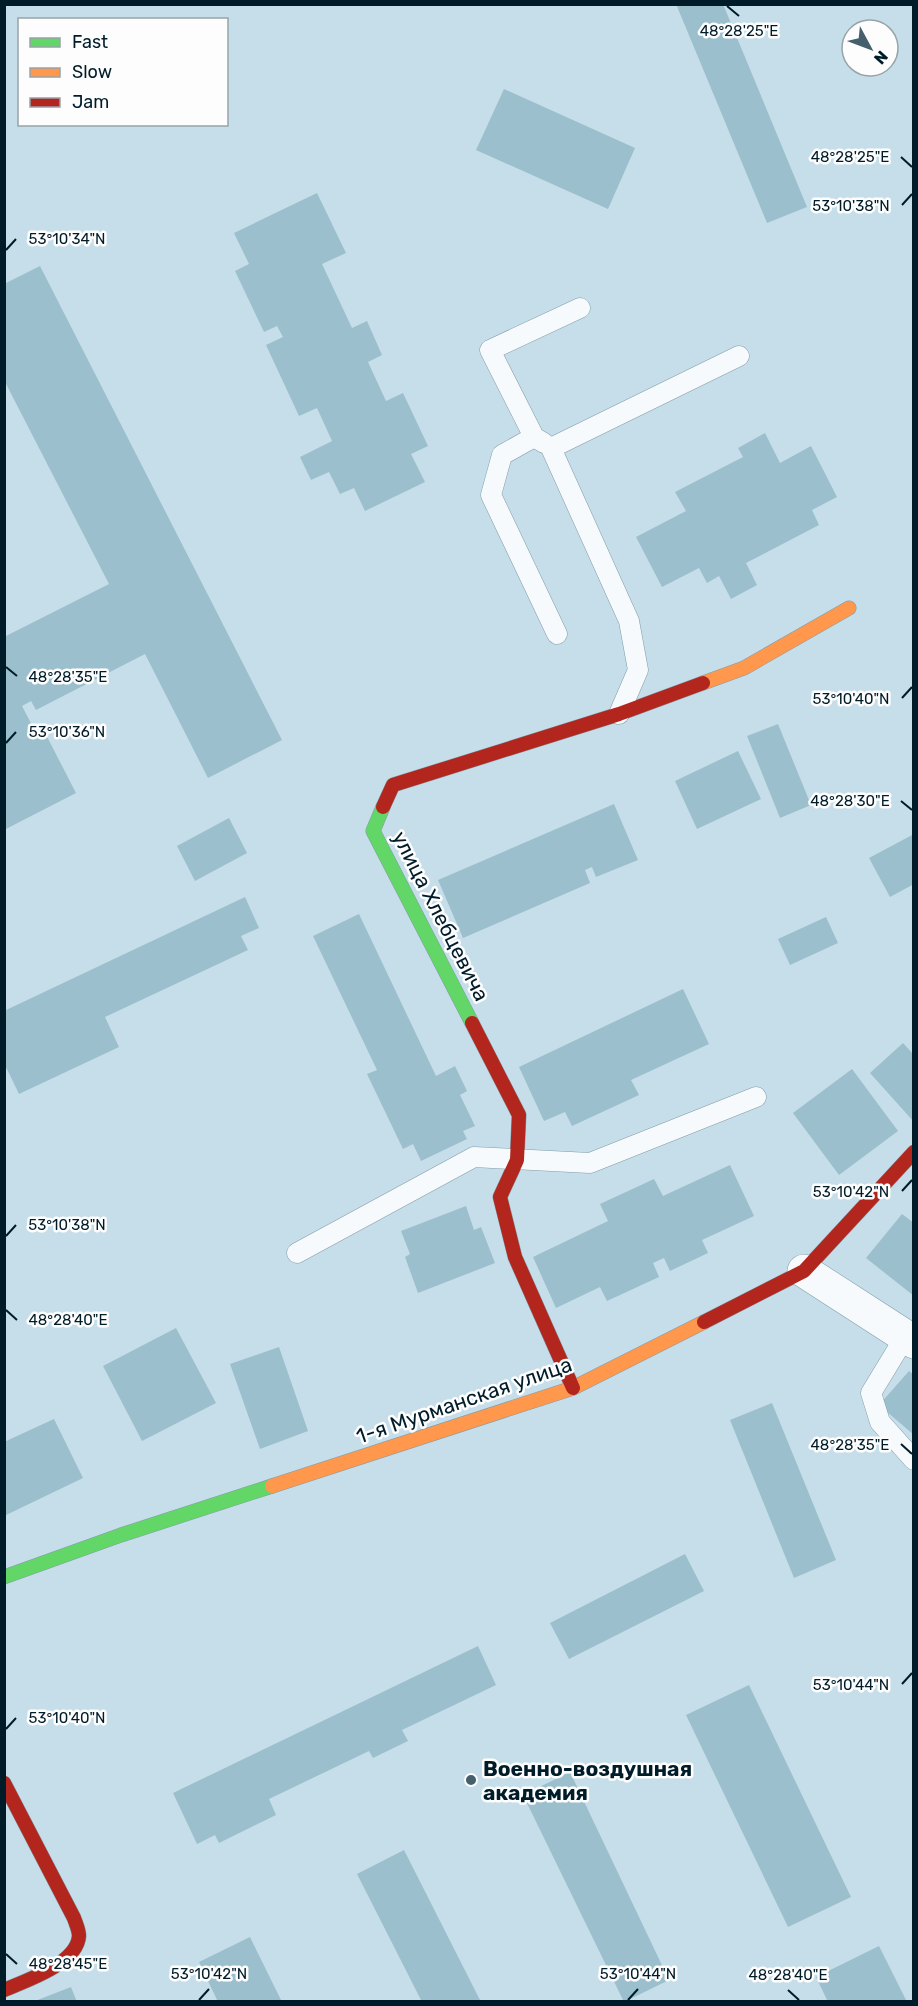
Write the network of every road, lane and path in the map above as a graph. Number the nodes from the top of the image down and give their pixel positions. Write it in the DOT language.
graph roads {
  1 [pos="580,308"];
  2 [pos="739,356"];
  3 [pos="534,437"];
  4 [pos="551,448"];
  5 [pos="849,608"];
  6 [pos="557,634"];
  7 [pos="618,714"];
  8 [pos="756,1097"];
  9 [pos="914,1152"];
  10 [pos="517,1160"];
  11 [pos="297,1253"];
  12 [pos="804,1271"];
  13 [pos="909,1339"];
  14 [pos="573,1388"];
  15 [pos="914,1460"];
  16 [pos="4,1577"];
  17 [pos="4,1783"];
  18 [pos="4,1990"];
  1 -- 3 [label="lane"];
  2 -- 4 [label="lane"];
  3 -- 4 [label="lane"];
  3 -- 6 [label="lane"];
  4 -- 7 [label="lane"];
  5 -- 7 [label="street, улица Хлебцевича"];
  7 -- 10 [label="street, улица Хлебцевича"];
  8 -- 10 [label="lane"];
  9 -- 12 [label="street, 1-я Мурманская улица"];
  10 -- 11 [label="lane"];
  10 -- 14 [label="street, улица Хлебцевича"];
  12 -- 13 [label="street"];
  12 -- 14 [label="street, 1-я Мурманская улица"];
  13 -- 15 [label="lane"];
  14 -- 16 [label="street, 1-я Мурманская улица"];
  17 -- 18 [label="street"];
}
